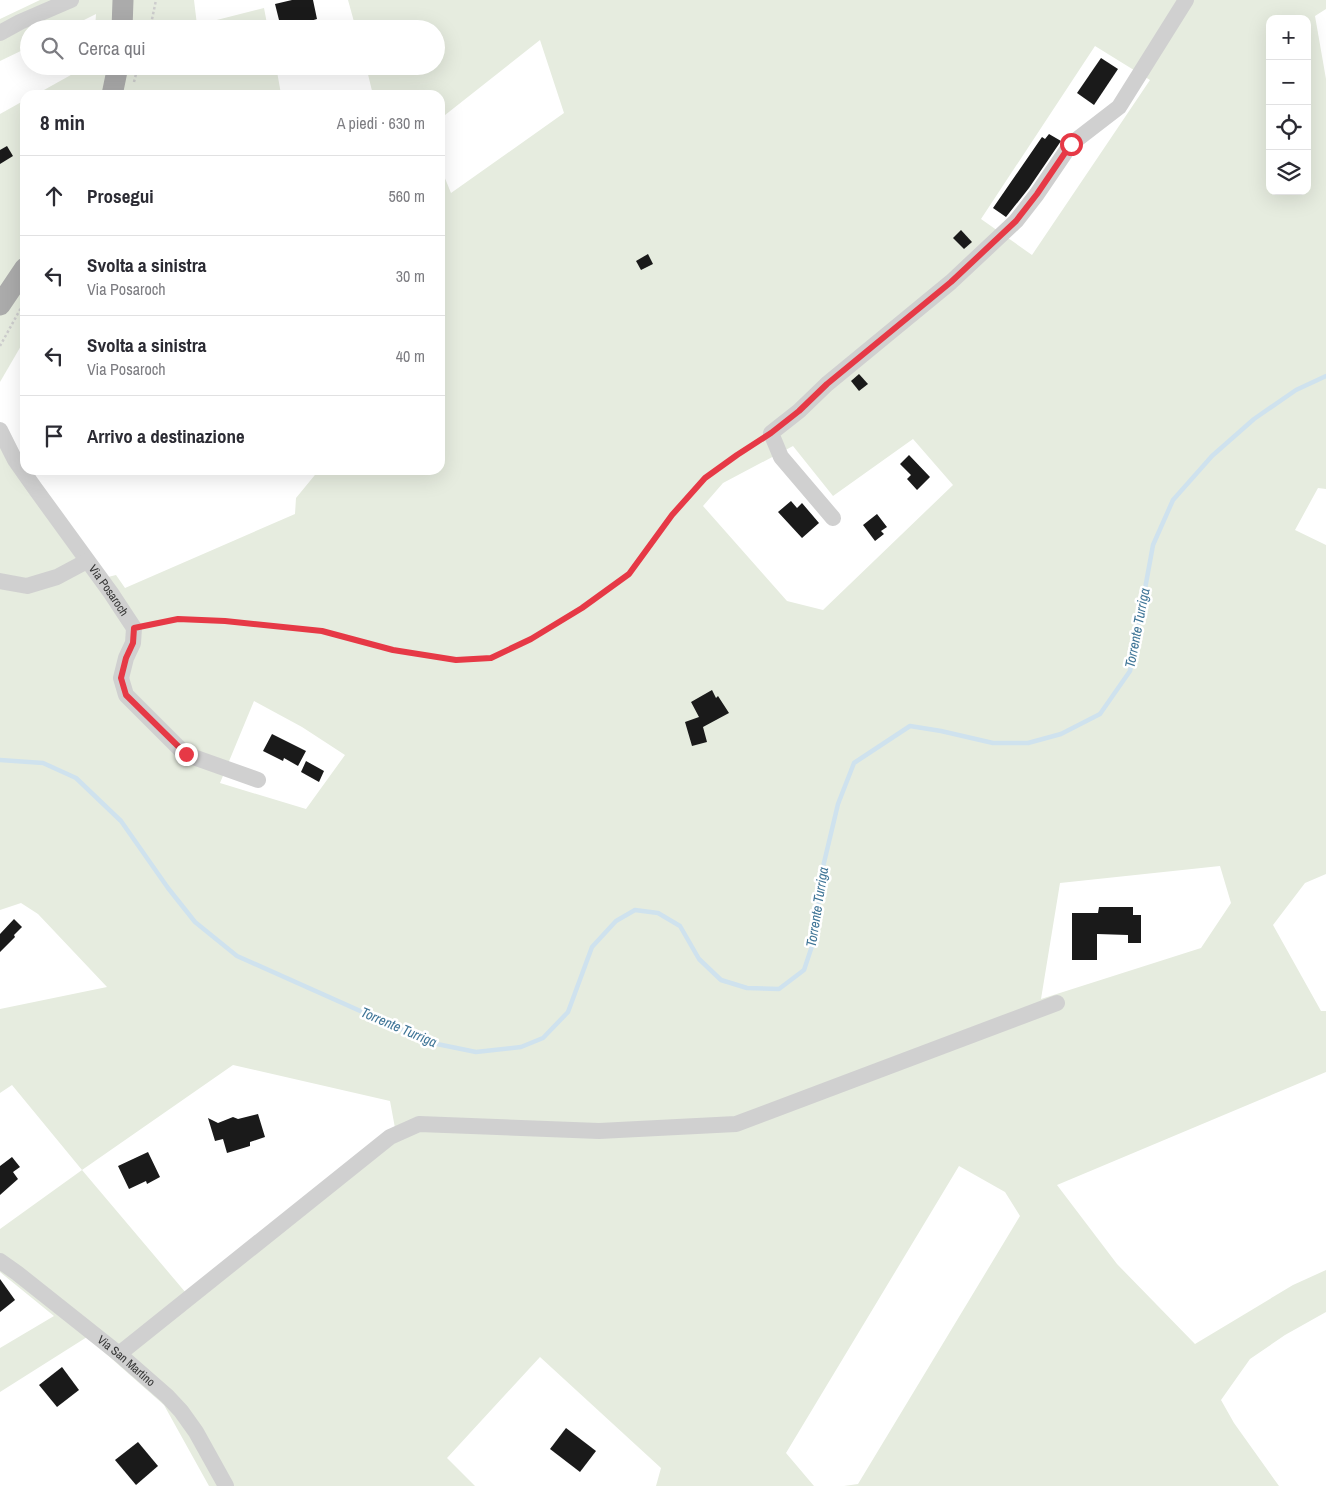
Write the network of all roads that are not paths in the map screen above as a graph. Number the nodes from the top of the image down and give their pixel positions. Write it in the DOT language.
graph roads {
  1 [pos="70,0"];
  2 [pos="123,0"];
  3 [pos="1186,0"];
  4 [pos="25,20"];
  5 [pos="122,20"];
  6 [pos="20,22"];
  7 [pos="0,33"];
  8 [pos="116,75"];
  9 [pos="113,90"];
  10 [pos="20,275"];
  11 [pos="0,305"];
  12 [pos="0,430"];
  13 [pos="20,466"];
  14 [pos="26,475"];
  15 [pos="833,518"];
  16 [pos="87,561"];
  17 [pos="0,581"];
  18 [pos="258,780"];
  19 [pos="1057,1003"];
  20 [pos="0,1262"];
  21 [pos="120,1354"];
  22 [pos="226,1486"];
  1 -- 4 [label="street"];
  2 -- 5 [label="main road"];
  3 -- 15 [label="street"];
  6 -- 7 [label="street"];
  8 -- 9 [label="main road"];
  10 -- 11 [label="main road"];
  12 -- 13 [label="street, Via Posaroch"];
  14 -- 16 [label="street, Via Posaroch"];
  16 -- 17 [label="street, Via Posaroch"];
  16 -- 18 [label="street, Via Posaroch"];
  19 -- 21 [label="street"];
  20 -- 21 [label="street, Via San Martino"];
  21 -- 22 [label="street, Via San Martino"];
}
